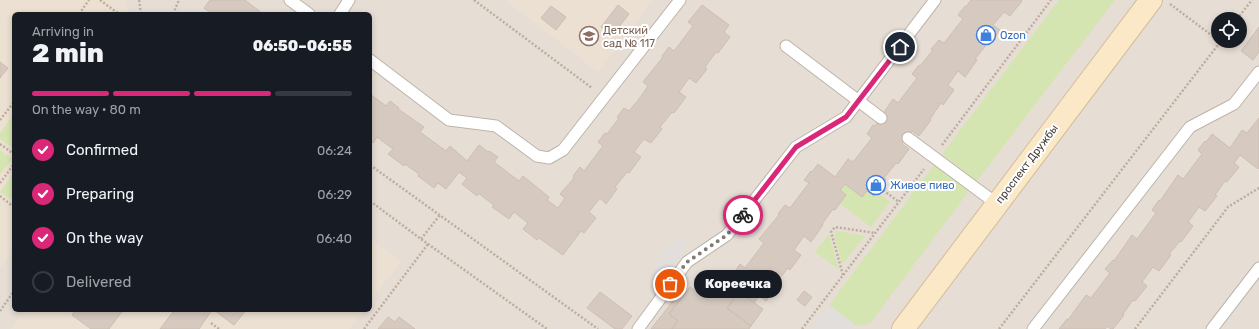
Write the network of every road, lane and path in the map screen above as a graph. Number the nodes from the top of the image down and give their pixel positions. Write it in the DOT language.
graph roads {
  1 [pos="89,0"];
  2 [pos="100,0"];
  3 [pos="139,0"];
  4 [pos="179,0"];
  5 [pos="290,0"];
  6 [pos="350,0"];
  7 [pos="474,0"];
  8 [pos="680,0"];
  9 [pos="935,0"];
  10 [pos="1151,0"];
  11 [pos="1165,0"];
  12 [pos="1252,0"];
  13 [pos="80,12"];
  14 [pos="116,12"];
  15 [pos="141,12"];
  16 [pos="175,12"];
  17 [pos="306,12"];
  18 [pos="341,12"];
  19 [pos="1243,12"];
  20 [pos="1211,34"];
  21 [pos="786,46"];
  22 [pos="1215,48"];
  23 [pos="372,62"];
  24 [pos="1259,72"];
  25 [pos="605,97"];
  26 [pos="860,101"];
  27 [pos="12,105"];
  28 [pos="881,118"];
  29 [pos="0,120"];
  30 [pos="908,138"];
  31 [pos="0,144"];
  32 [pos="12,153"];
  33 [pos="372,166"];
  34 [pos="12,167"];
  35 [pos="0,183"];
  36 [pos="880,188"];
  37 [pos="1259,188"];
  38 [pos="0,196"];
  39 [pos="372,202"];
  40 [pos="899,202"];
  41 [pos="997,204"];
  42 [pos="12,205"];
  43 [pos="440,215"];
  44 [pos="875,233"];
  45 [pos="421,239"];
  46 [pos="428,244"];
  47 [pos="1258,273"];
  48 [pos="843,276"];
  49 [pos="12,294"];
  50 [pos="0,311"];
  51 [pos="211,323"];
  52 [pos="219,329"];
  53 [pos="364,329"];
  54 [pos="547,329"];
  55 [pos="598,329"];
  56 [pos="638,329"];
  57 [pos="903,329"];
  58 [pos="999,329"];
  59 [pos="1033,329"];
  60 [pos="1135,329"];
  61 [pos="1212,329"];
  1 -- 13 [label="path"];
  2 -- 14 [label="path"];
  3 -- 15 [label="path"];
  4 -- 16 [label="path"];
  5 -- 17 [label="lane"];
  6 -- 18 [label="lane"];
  7 -- 25 [label="path"];
  8 -- 25 [label="lane"];
  9 -- 26 [label="lane"];
  10 -- 41 [label="main road, проспект Дружбы"];
  11 -- 20 [label="path"];
  12 -- 19 [label="path"];
  21 -- 26 [label="lane"];
  22 -- 58 [label="path"];
  23 -- 25 [label="lane"];
  24 -- 59 [label="lane"];
  26 -- 28 [label="lane"];
  26 -- 56 [label="lane"];
  27 -- 29 [label="path"];
  30 -- 41 [label="lane"];
  31 -- 32 [label="path"];
  33 -- 43 [label="path"];
  34 -- 35 [label="path"];
  36 -- 40 [label="path"];
  37 -- 60 [label="path"];
  38 -- 42 [label="path"];
  39 -- 45 [label="path"];
  41 -- 57 [label="main road, проспект Дружбы"];
  43 -- 45 [label="path"];
  43 -- 55 [label="path"];
  44 -- 48 [label="path"];
  45 -- 46 [label="path"];
  46 -- 53 [label="path"];
  46 -- 54 [label="path"];
  47 -- 61 [label="lane"];
  49 -- 50 [label="path"];
  51 -- 52 [label="path"];
}
